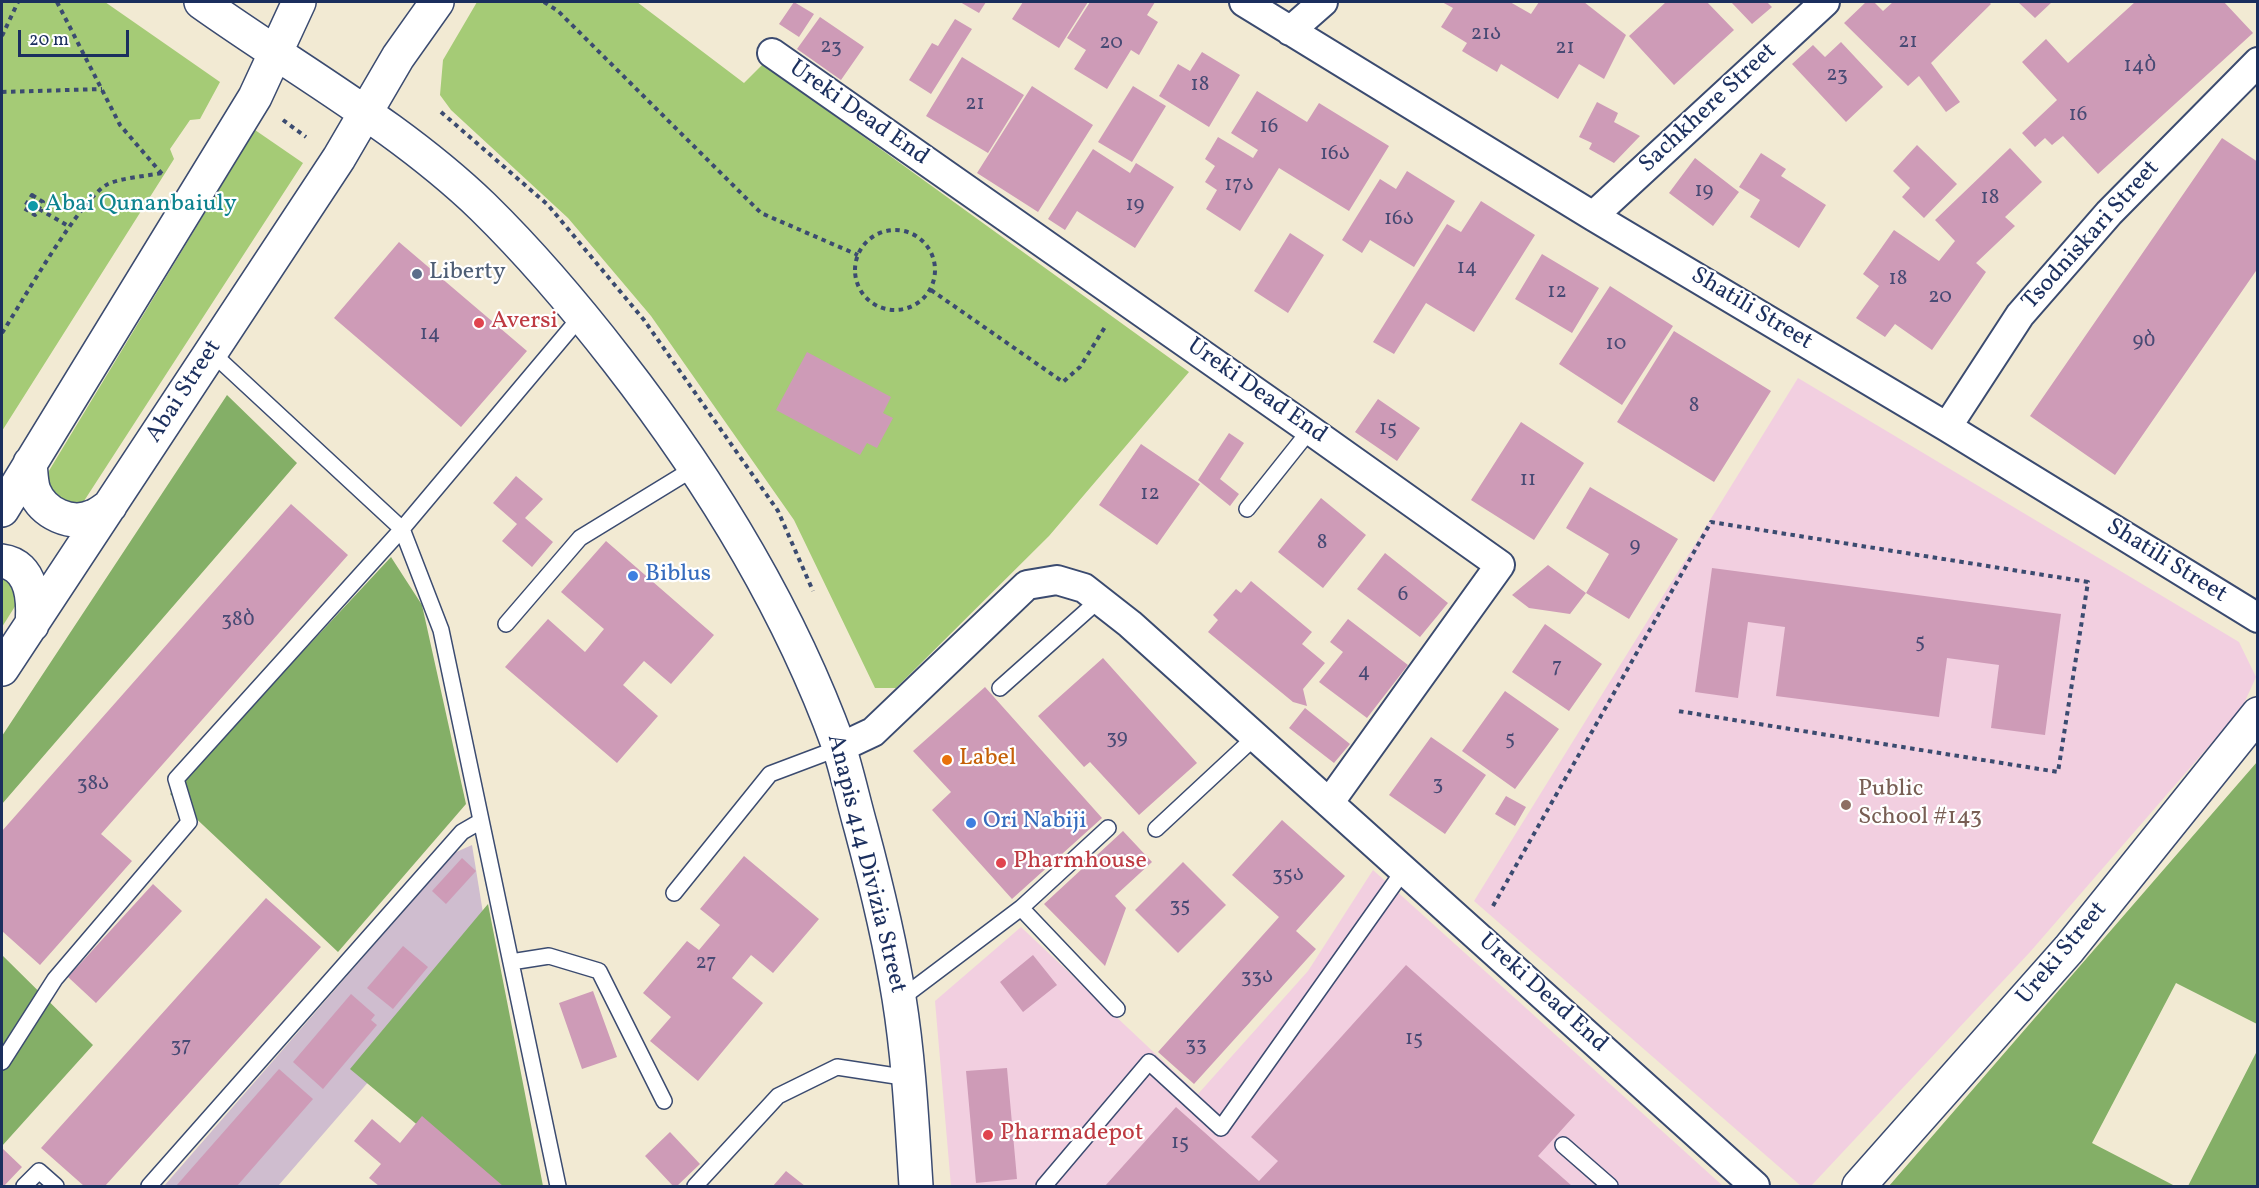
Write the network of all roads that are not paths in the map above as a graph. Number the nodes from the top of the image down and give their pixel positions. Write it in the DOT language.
graph roads {
  1 [pos="201,2"];
  2 [pos="299,2"];
  3 [pos="437,2"];
  4 [pos="1244,2"];
  5 [pos="1323,2"];
  6 [pos="1825,2"];
  7 [pos="1290,32"];
  8 [pos="275,52"];
  9 [pos="772,53"];
  10 [pos="2258,62"];
  11 [pos="364,113"];
  12 [pos="1593,216"];
  13 [pos="582,315"];
  14 [pos="211,352"];
  15 [pos="1947,427"];
  16 [pos="1310,430"];
  17 [pos="30,463"];
  18 [pos="696,467"];
  19 [pos="110,506"];
  20 [pos="1247,508"];
  21 [pos="2,510"];
  22 [pos="402,529"];
  23 [pos="2,561"];
  24 [pos="1100,599"];
  25 [pos="2258,618"];
  26 [pos="506,624"];
  27 [pos="32,625"];
  28 [pos="2,669"];
  29 [pos="1000,688"];
  30 [pos="2258,714"];
  31 [pos="1255,737"];
  32 [pos="839,748"];
  33 [pos="1329,803"];
  34 [pos="481,821"];
  35 [pos="1108,828"];
  36 [pos="1156,829"];
  37 [pos="1404,870"];
  38 [pos="674,893"];
  39 [pos="1021,909"];
  40 [pos="511,962"];
  41 [pos="899,1000"];
  42 [pos="1117,1009"];
  43 [pos="2,1062"];
  44 [pos="909,1078"];
  45 [pos="664,1101"];
  46 [pos="1563,1145"];
  47 [pos="24,1186"];
  48 [pos="56,1186"];
  49 [pos="149,1186"];
  50 [pos="558,1186"];
  51 [pos="695,1186"];
  52 [pos="916,1186"];
  53 [pos="1044,1186"];
  54 [pos="1610,1186"];
  55 [pos="1755,1186"];
  56 [pos="1859,1186"];
  1 -- 8 [label="street, Anapis 414 Divizia Street"];
  2 -- 8 [label="street"];
  3 -- 11 [label="street, Abai Street"];
  4 -- 7 [label="street, Shatili Street"];
  5 -- 7 [label="street"];
  6 -- 12 [label="street, Sachkhere Street"];
  7 -- 12 [label="street, Shatili Street"];
  8 -- 11 [label="street, Anapis 414 Divizia Street"];
  8 -- 17 [label="street"];
  9 -- 16 [label="street, Ureki Dead End"];
  10 -- 15 [label="street, Tsodniskari Street"];
  11 -- 13 [label="street, Anapis 414 Divizia Street"];
  11 -- 14 [label="street, Abai Street"];
  12 -- 15 [label="street, Shatili Street"];
  13 -- 18 [label="street, Anapis 414 Divizia Street"];
  13 -- 22 [label="lane"];
  14 -- 19 [label="street, Abai Street"];
  14 -- 22 [label="lane"];
  15 -- 25 [label="street, Shatili Street"];
  16 -- 20 [label="lane"];
  16 -- 33 [label="street, Ureki Dead End"];
  17 -- 19 [label="street"];
  17 -- 21 [label="street"];
  18 -- 26 [label="lane"];
  18 -- 32 [label="street, Anapis 414 Divizia Street"];
  19 -- 27 [label="street, Abai Street"];
  22 -- 34 [label="lane"];
  22 -- 43 [label="lane"];
  23 -- 27 [label="street"];
  24 -- 29 [label="lane"];
  24 -- 31 [label="street, Ureki Dead End"];
  24 -- 32 [label="street, Ureki Dead End"];
  27 -- 28 [label="street, Abai Street"];
  30 -- 56 [label="street, Ureki Street"];
  31 -- 33 [label="street, Ureki Dead End"];
  31 -- 36 [label="lane"];
  32 -- 38 [label="lane"];
  32 -- 41 [label="street, Anapis 414 Divizia Street"];
  33 -- 37 [label="street, Ureki Dead End"];
  34 -- 40 [label="lane"];
  34 -- 49 [label="lane"];
  35 -- 39 [label="lane"];
  37 -- 53 [label="lane"];
  37 -- 55 [label="street, Ureki Dead End"];
  39 -- 41 [label="lane"];
  39 -- 42 [label="lane"];
  40 -- 45 [label="lane"];
  40 -- 50 [label="lane"];
  41 -- 44 [label="street, Anapis 414 Divizia Street"];
  44 -- 51 [label="lane"];
  44 -- 52 [label="street, Anapis 414 Divizia Street"];
  46 -- 54 [label="lane"];
  47 -- 48 [label="lane"];
}
